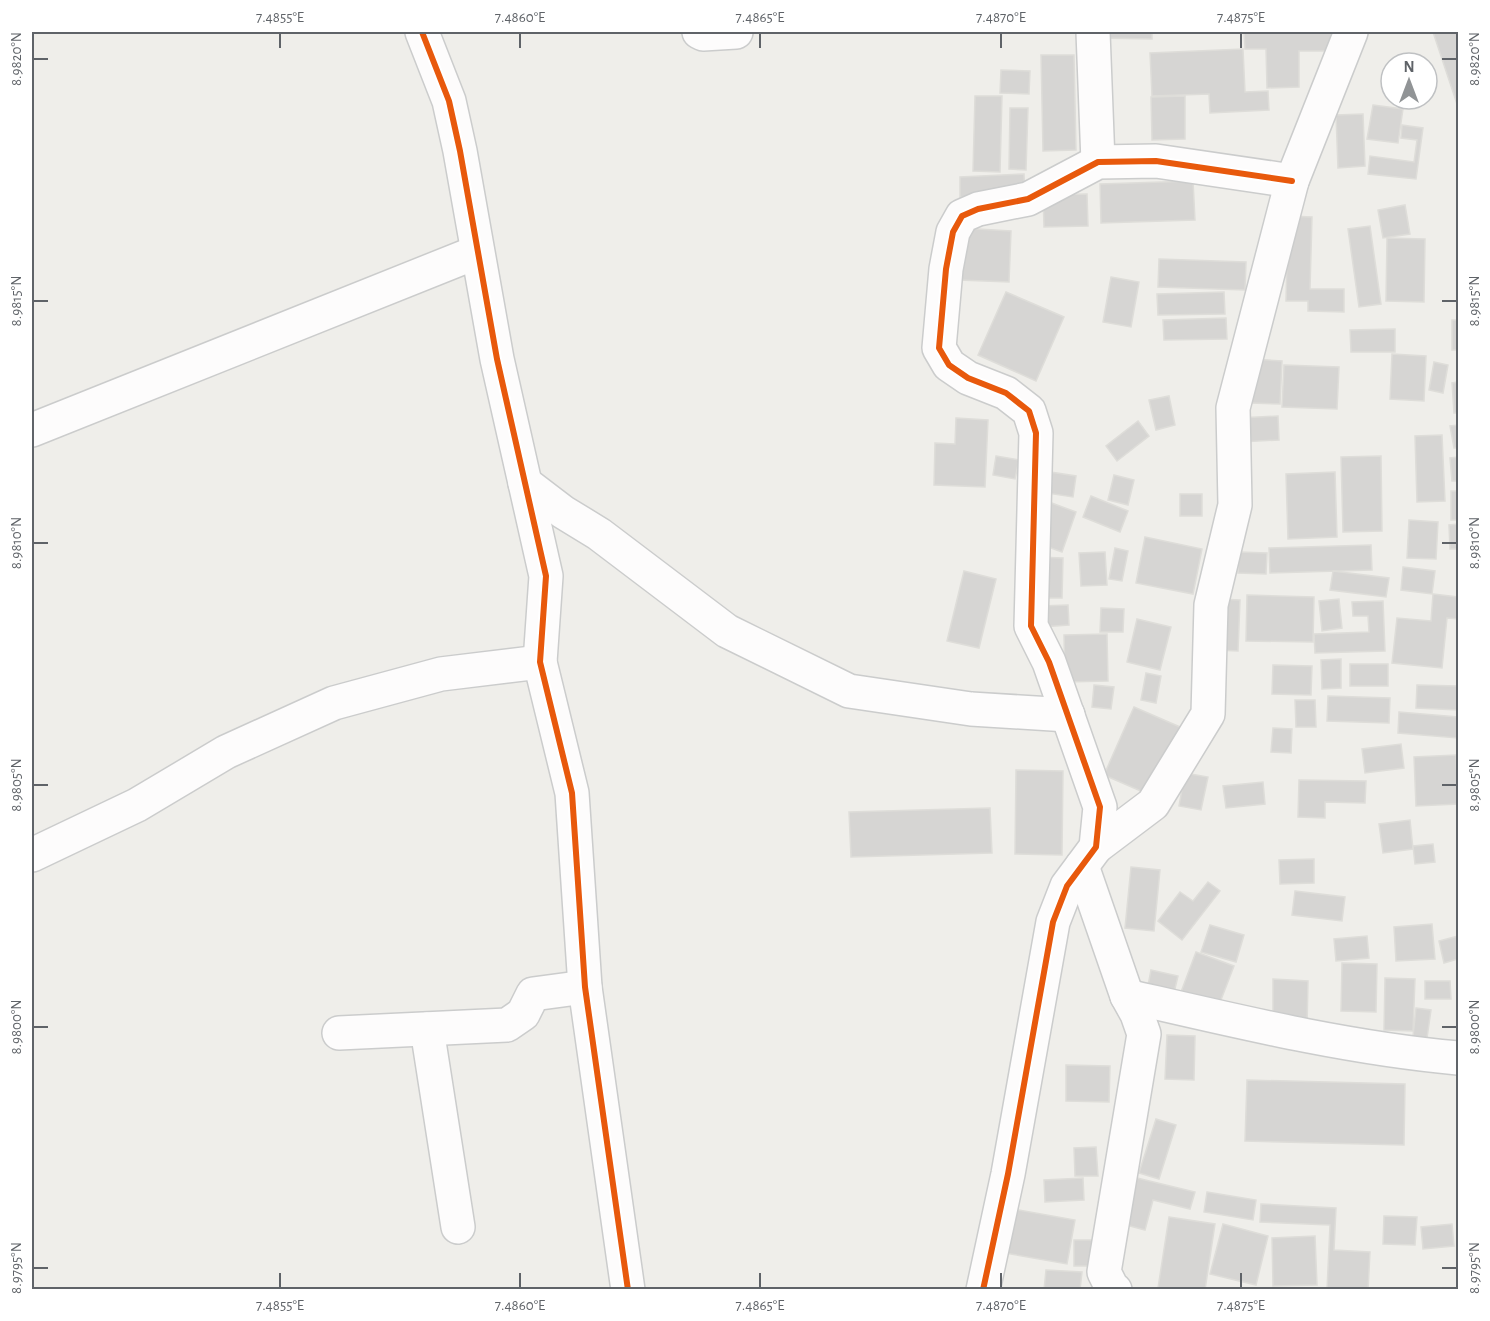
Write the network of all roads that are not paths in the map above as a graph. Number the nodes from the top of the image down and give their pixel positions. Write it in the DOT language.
graph roads {
  1 [pos="423,32"];
  2 [pos="699,32"];
  3 [pos="736,32"];
  4 [pos="1093,32"];
  5 [pos="1351,32"];
  6 [pos="1098,162"];
  7 [pos="1292,181"];
  8 [pos="477,252"];
  9 [pos="32,430"];
  10 [pos="525,483"];
  11 [pos="540,662"];
  12 [pos="1068,715"];
  13 [pos="32,855"];
  14 [pos="1089,856"];
  15 [pos="585,987"];
  16 [pos="1127,996"];
  17 [pos="427,1029"];
  18 [pos="339,1033"];
  19 [pos="1458,1058"];
  20 [pos="458,1227"];
  21 [pos="628,1290"];
  22 [pos="983,1290"];
  23 [pos="1115,1290"];
  1 -- 8 [label="street"];
  2 -- 3 [label="street"];
  4 -- 6 [label="street"];
  5 -- 7 [label="street"];
  6 -- 7 [label="street"];
  6 -- 12 [label="street"];
  7 -- 14 [label="street"];
  8 -- 9 [label="street"];
  8 -- 10 [label="street"];
  10 -- 11 [label="street"];
  10 -- 12 [label="street"];
  11 -- 13 [label="street"];
  11 -- 15 [label="street"];
  12 -- 14 [label="street"];
  14 -- 16 [label="street"];
  14 -- 22 [label="street"];
  15 -- 17 [label="street"];
  15 -- 21 [label="street"];
  16 -- 19 [label="street"];
  16 -- 23 [label="street"];
  17 -- 18 [label="street"];
  17 -- 20 [label="street"];
}
